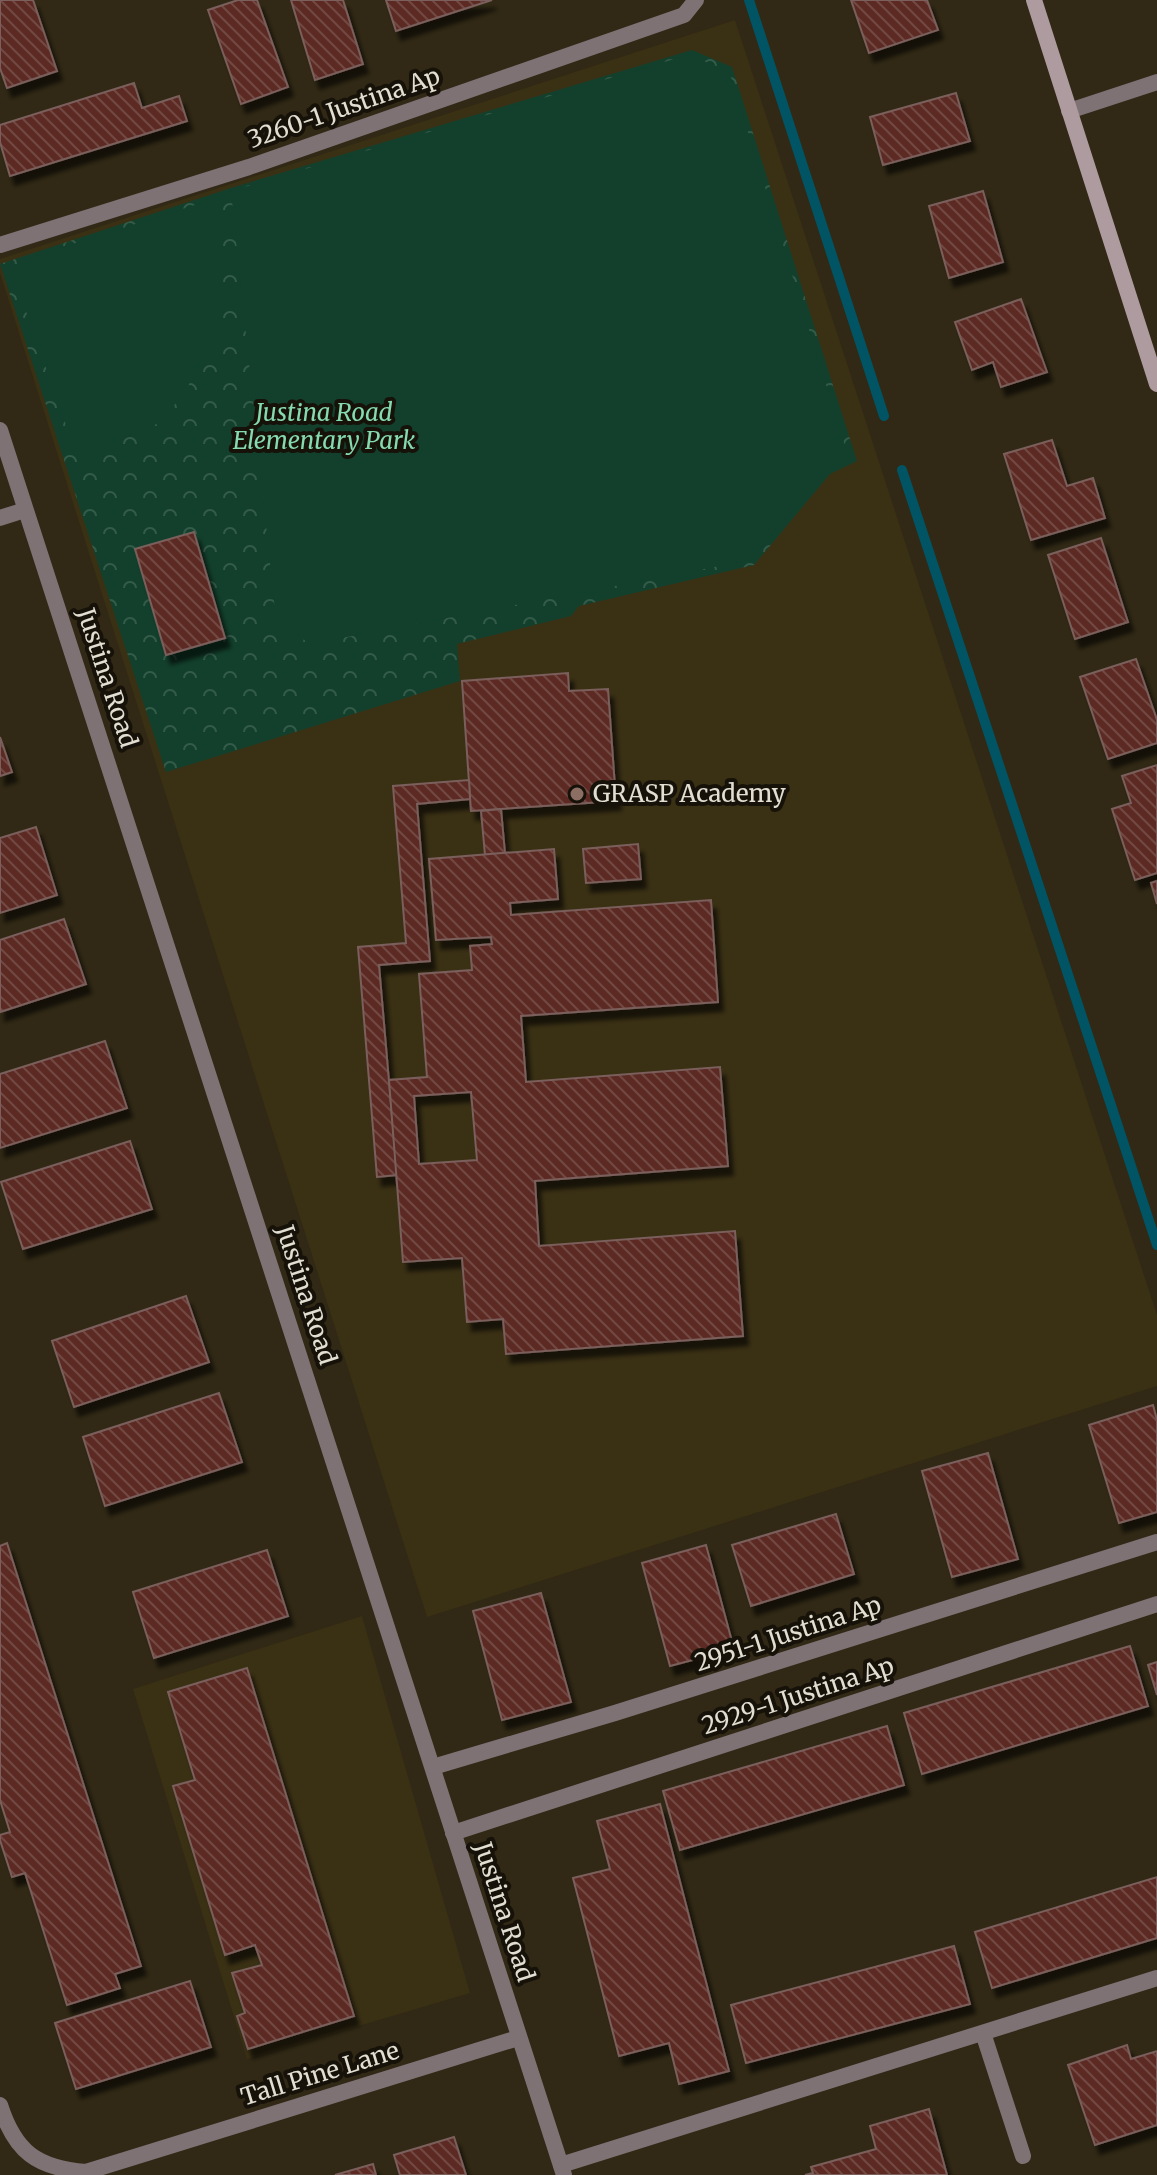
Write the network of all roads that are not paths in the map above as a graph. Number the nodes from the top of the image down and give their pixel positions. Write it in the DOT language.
graph roads {
  1 [pos="696,0"];
  2 [pos="1034,0"];
  3 [pos="1157,82"];
  4 [pos="1069,111"];
  5 [pos="0,245"];
  6 [pos="1157,384"];
  7 [pos="0,430"];
  8 [pos="25,510"];
  9 [pos="0,518"];
  10 [pos="1157,1542"];
  11 [pos="1157,1604"];
  12 [pos="433,1767"];
  13 [pos="453,1833"];
  14 [pos="1157,1978"];
  15 [pos="983,2033"];
  16 [pos="518,2038"];
  17 [pos="0,2105"];
  18 [pos="1023,2156"];
  19 [pos="137,2157"];
  20 [pos="562,2170"];
  21 [pos="141,2175"];
  1 -- 5 [label="street, 3260-1 Justina Ap"];
  2 -- 4 [label="main road"];
  3 -- 4 [label="street"];
  4 -- 6 [label="main road"];
  7 -- 8 [label="street, Justina Road"];
  8 -- 9 [label="street"];
  8 -- 12 [label="street, Justina Road"];
  10 -- 12 [label="street, 2951-1 Justina Ap"];
  11 -- 13 [label="street, 2929-1 Justina Ap"];
  12 -- 13 [label="street, Justina Road"];
  13 -- 16 [label="street, Justina Road"];
  14 -- 15 [label="street"];
  15 -- 18 [label="street"];
  15 -- 20 [label="street"];
  16 -- 19 [label="street, Tall Pine Lane"];
  16 -- 20 [label="street, Justina Road"];
  17 -- 19 [label="street, Tall Pine Lane"];
  19 -- 21 [label="street"];
}
